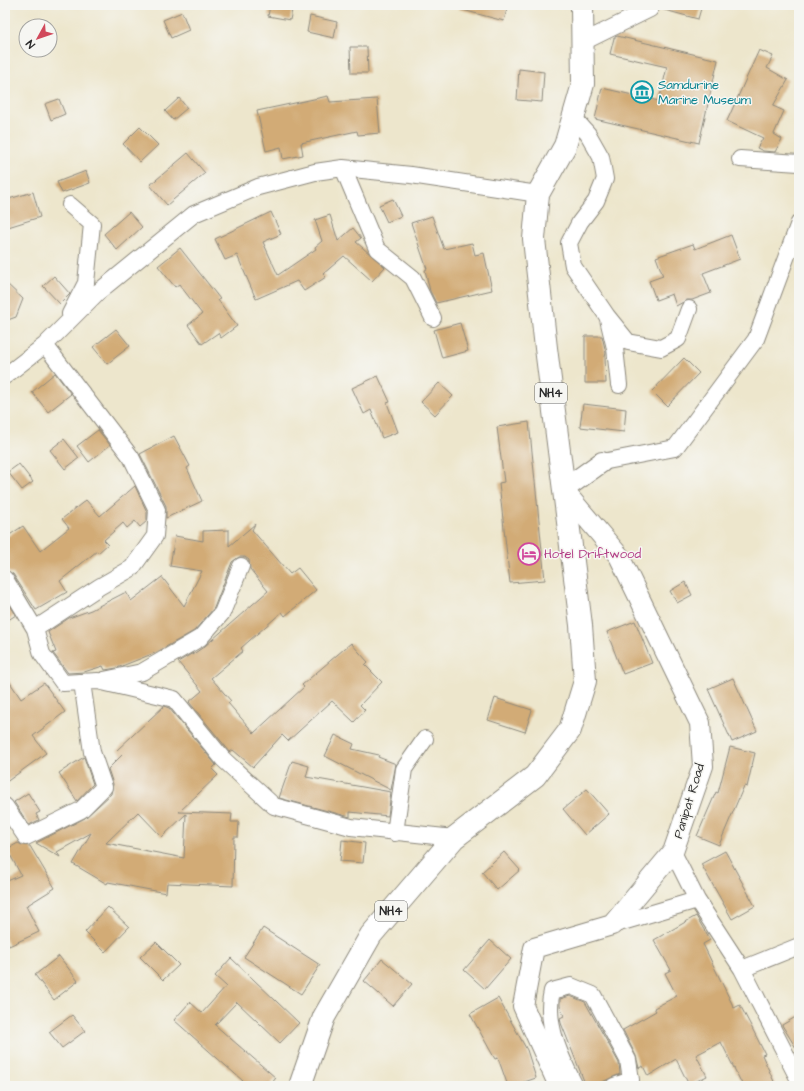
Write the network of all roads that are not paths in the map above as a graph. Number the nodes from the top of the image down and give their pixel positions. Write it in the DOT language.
graph roads {
  1 [pos="582,5"];
  2 [pos="652,5"];
  3 [pos="583,42"];
  4 [pos="574,118"];
  5 [pos="740,159"];
  6 [pos="799,163"];
  7 [pos="343,168"];
  8 [pos="538,194"];
  9 [pos="70,205"];
  10 [pos="799,223"];
  11 [pos="689,309"];
  12 [pos="607,316"];
  13 [pos="433,318"];
  14 [pos="62,329"];
  15 [pos="45,346"];
  16 [pos="5,376"];
  17 [pos="619,384"];
  18 [pos="602,462"];
  19 [pos="563,490"];
  20 [pos="241,566"];
  21 [pos="5,579"];
  22 [pos="35,629"];
  23 [pos="98,681"];
  24 [pos="82,682"];
  25 [pos="425,739"];
  26 [pos="5,806"];
  27 [pos="395,833"];
  28 [pos="454,838"];
  29 [pos="674,852"];
  30 [pos="697,900"];
  31 [pos="612,925"];
  32 [pos="799,946"];
  33 [pos="742,969"];
  34 [pos="554,1059"];
  35 [pos="799,1080"];
  36 [pos="300,1086"];
  37 [pos="559,1086"];
  38 [pos="575,1086"];
  39 [pos="614,1086"];
  1 -- 3 [label="highway, NH4"];
  2 -- 3 [label="street"];
  3 -- 4 [label="highway, NH4"];
  4 -- 8 [label="highway, NH4"];
  4 -- 12 [label="street"];
  5 -- 6 [label="street"];
  7 -- 8 [label="street"];
  7 -- 13 [label="street"];
  7 -- 14 [label="street"];
  8 -- 19 [label="highway, NH4"];
  9 -- 14 [label="street"];
  10 -- 18 [label="street"];
  11 -- 12 [label="street"];
  12 -- 17 [label="street"];
  14 -- 15 [label="street"];
  15 -- 16 [label="street"];
  15 -- 22 [label="street"];
  18 -- 19 [label="street"];
  19 -- 28 [label="highway, NH4"];
  19 -- 29 [label="street, Panipat Road"];
  20 -- 23 [label="street"];
  21 -- 22 [label="street"];
  22 -- 24 [label="street"];
  23 -- 24 [label="street"];
  23 -- 27 [label="street"];
  24 -- 26 [label="street"];
  25 -- 27 [label="street"];
  27 -- 28 [label="street"];
  28 -- 36 [label="highway, NH4"];
  29 -- 30 [label="street"];
  29 -- 31 [label="street, Panipat Road"];
  30 -- 31 [label="street"];
  30 -- 33 [label="street"];
  31 -- 34 [label="street"];
  32 -- 33 [label="street"];
  33 -- 35 [label="street"];
  34 -- 37 [label="street"];
  34 -- 38 [label="street"];
  34 -- 39 [label="street"];
}
